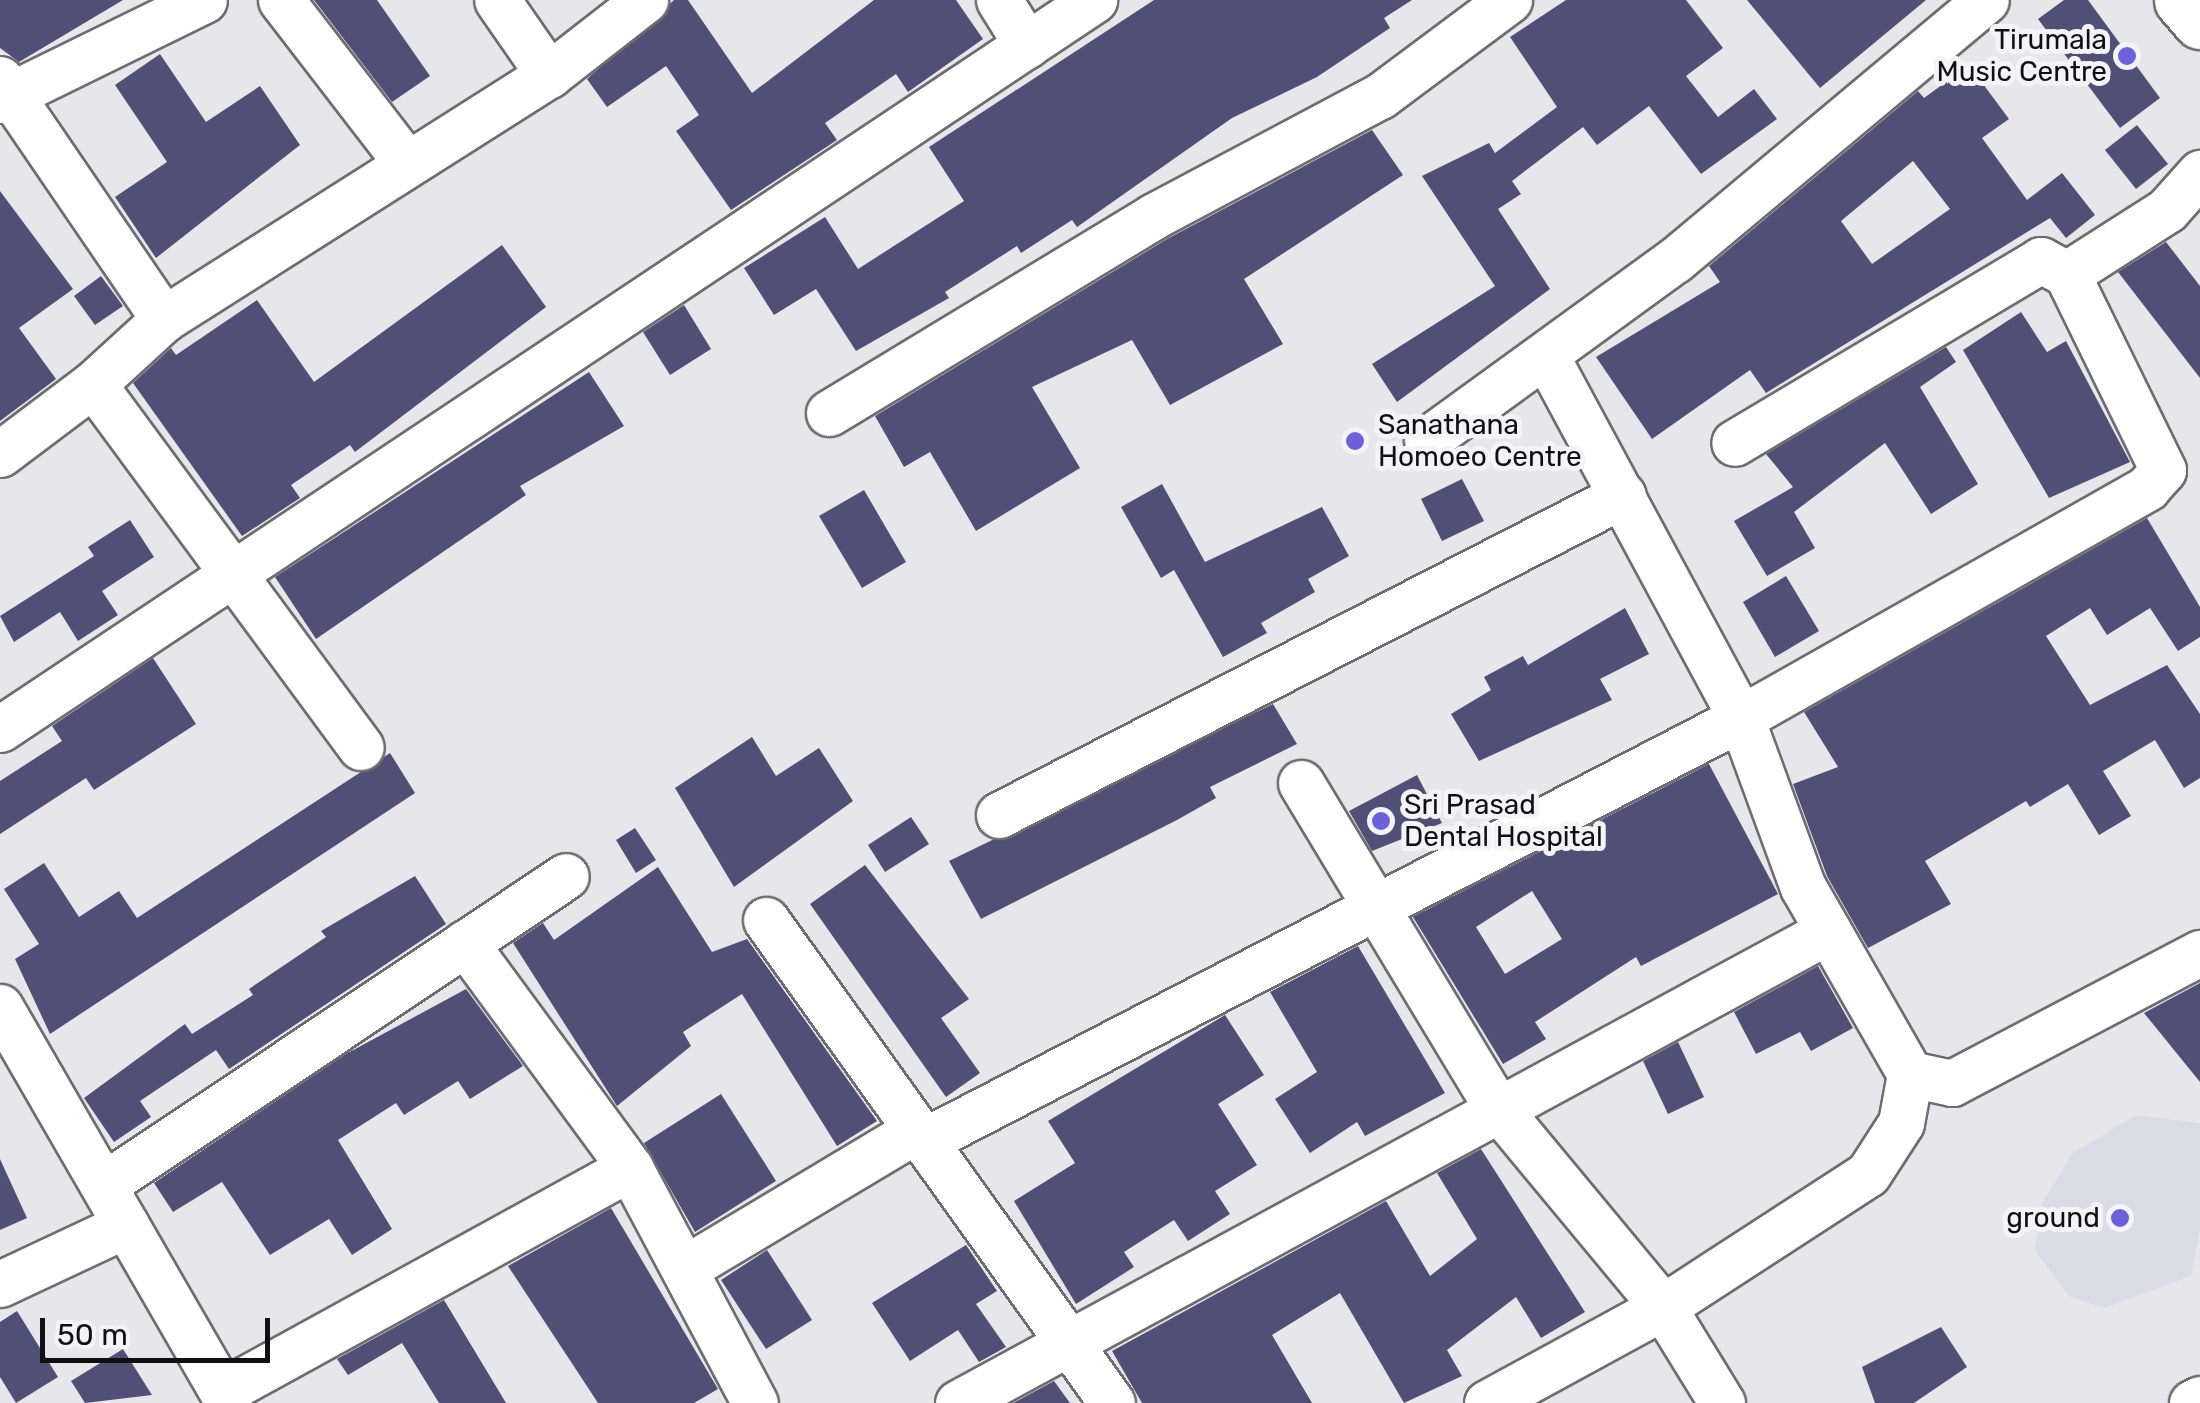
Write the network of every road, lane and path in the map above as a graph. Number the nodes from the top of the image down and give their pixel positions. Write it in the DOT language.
graph roads {
  1 [pos="204,0"];
  2 [pos="280,0"];
  3 [pos="497,0"];
  4 [pos="646,0"];
  5 [pos="999,0"];
  6 [pos="1094,0"];
  7 [pos="1509,0"];
  8 [pos="1986,0"];
  9 [pos="2182,0"];
  10 [pos="2200,20"];
  11 [pos="1026,45"];
  12 [pos="548,75"];
  13 [pos="3,91"];
  14 [pos="404,160"];
  15 [pos="2200,173"];
  16 [pos="2067,274"];
  17 [pos="164,319"];
  18 [pos="1546,356"];
  19 [pos="93,384"];
  20 [pos="830,412"];
  21 [pos="1427,440"];
  22 [pos="1734,443"];
  23 [pos="0,454"];
  24 [pos="1623,495"];
  25 [pos="232,567"];
  26 [pos="1741,718"];
  27 [pos="0,729"];
  28 [pos="361,747"];
  29 [pos="1301,784"];
  30 [pos="999,815"];
  31 [pos="566,876"];
  32 [pos="1369,905"];
  33 [pos="766,920"];
  34 [pos="1828,931"];
  35 [pos="465,943"];
  36 [pos="2200,953"];
  37 [pos="5,1026"];
  38 [pos="1910,1074"];
  39 [pos="1496,1106"];
  40 [pos="920,1136"];
  41 [pos="630,1168"];
  42 [pos="105,1184"];
  43 [pos="126,1225"];
  44 [pos="689,1266"];
  45 [pos="0,1284"];
  46 [pos="1663,1307"];
  47 [pos="1068,1341"];
  48 [pos="226,1397"];
  49 [pos="2200,1399"];
  50 [pos="756,1403"];
  51 [pos="958,1403"];
  52 [pos="1112,1403"];
  53 [pos="1488,1403"];
  54 [pos="1722,1403"];
  55 [pos="2192,1403"];
  1 -- 13 [label="street"];
  2 -- 14 [label="street"];
  3 -- 12 [label="street"];
  4 -- 12 [label="street"];
  5 -- 11 [label="street"];
  6 -- 11 [label="street"];
  7 -- 20 [label="street"];
  8 -- 18 [label="street"];
  9 -- 10 [label="highway"];
  11 -- 25 [label="street"];
  12 -- 14 [label="street"];
  13 -- 17 [label="street"];
  14 -- 17 [label="street"];
  15 -- 16 [label="street"];
  16 -- 22 [label="street"];
  16 -- 26 [label="street"];
  17 -- 19 [label="street"];
  18 -- 21 [label="street"];
  18 -- 24 [label="street"];
  19 -- 23 [label="street"];
  19 -- 25 [label="street"];
  24 -- 26 [label="street"];
  24 -- 30 [label="street"];
  25 -- 27 [label="street"];
  25 -- 28 [label="street"];
  26 -- 32 [label="street"];
  26 -- 34 [label="street"];
  29 -- 32 [label="street"];
  31 -- 35 [label="street"];
  32 -- 39 [label="street"];
  32 -- 40 [label="street"];
  33 -- 40 [label="street"];
  34 -- 38 [label="street"];
  34 -- 39 [label="street"];
  35 -- 41 [label="street"];
  35 -- 42 [label="street"];
  36 -- 38 [label="street"];
  37 -- 42 [label="street"];
  38 -- 46 [label="street"];
  39 -- 46 [label="street"];
  39 -- 47 [label="street"];
  40 -- 44 [label="street"];
  40 -- 47 [label="street"];
  41 -- 44 [label="street"];
  41 -- 48 [label="street"];
  42 -- 43 [label="street"];
  43 -- 45 [label="street"];
  43 -- 48 [label="street"];
  44 -- 50 [label="street"];
  46 -- 53 [label="street"];
  46 -- 54 [label="street"];
  47 -- 51 [label="street"];
  47 -- 52 [label="street"];
  49 -- 55 [label="street"];
}
